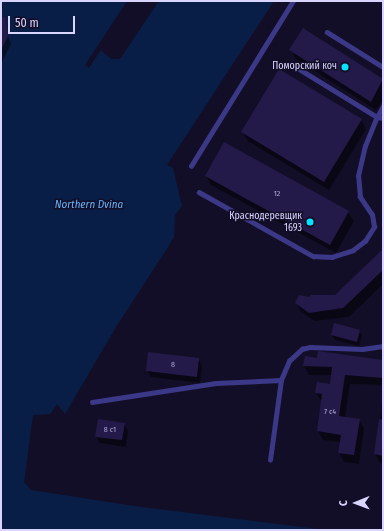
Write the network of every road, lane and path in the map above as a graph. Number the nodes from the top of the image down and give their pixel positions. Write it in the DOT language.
graph roads {
  1 [pos="293,1"];
  2 [pos="327,32"];
  3 [pos="291,64"];
  4 [pos="383,67"];
  5 [pos="383,106"];
  6 [pos="377,117"];
  7 [pos="383,118"];
  8 [pos="191,166"];
  9 [pos="199,192"];
  10 [pos="383,346"];
  11 [pos="281,380"];
  12 [pos="92,402"];
  13 [pos="270,460"];
  1 -- 8 [label="lane"];
  2 -- 4 [label="lane"];
  3 -- 6 [label="lane"];
  5 -- 6 [label="lane"];
  6 -- 7 [label="lane"];
  6 -- 9 [label="lane"];
  10 -- 11 [label="lane"];
  11 -- 12 [label="lane"];
  11 -- 13 [label="lane"];
}
